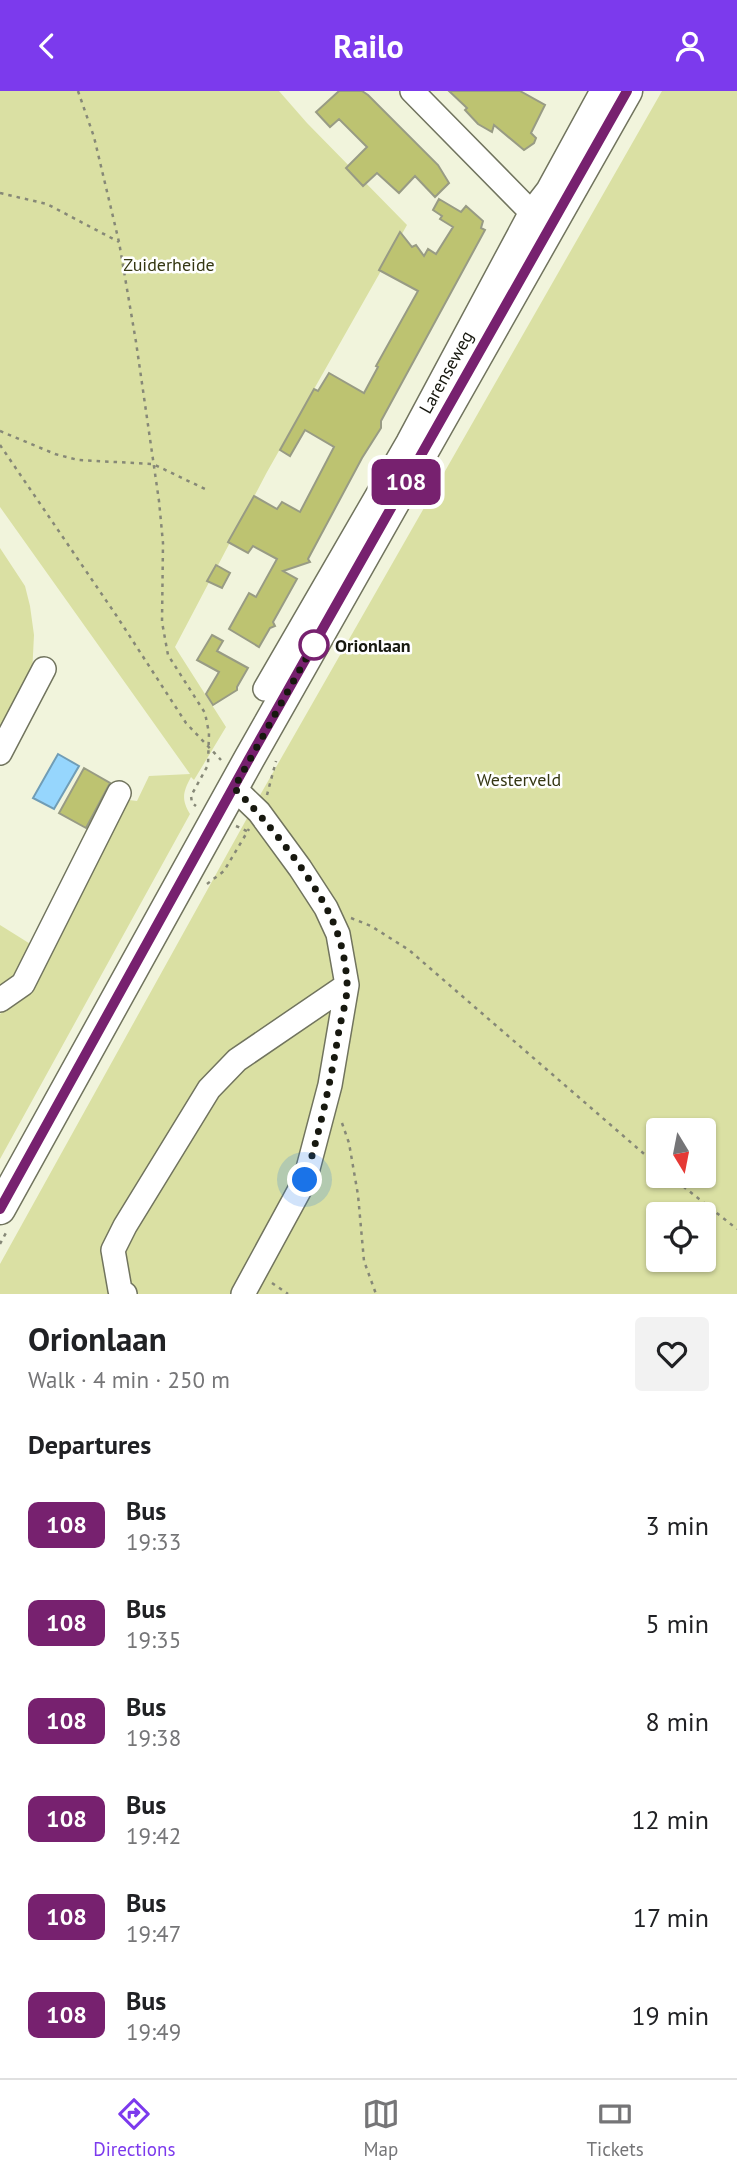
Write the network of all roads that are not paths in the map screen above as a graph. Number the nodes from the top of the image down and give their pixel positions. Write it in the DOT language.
graph roads {
  1 [pos="412,91"];
  2 [pos="602,91"];
  3 [pos="627,91"];
  4 [pos="531,212"];
  5 [pos="44,669"];
  6 [pos="265,689"];
  7 [pos="0,753"];
  8 [pos="235,770"];
  9 [pos="119,793"];
  10 [pos="347,985"];
  11 [pos="0,1000"];
  12 [pos="0,1209"];
  13 [pos="124,1294"];
  14 [pos="243,1294"];
  1 -- 4 [label="street"];
  2 -- 4 [label="street, Larenseweg"];
  3 -- 8 [label="main road, Larenseweg"];
  4 -- 6 [label="street, Larenseweg"];
  5 -- 7 [label="street"];
  8 -- 10 [label="street"];
  8 -- 12 [label="main road, Larenseweg"];
  9 -- 11 [label="street"];
  10 -- 13 [label="street"];
  10 -- 14 [label="street"];
}
